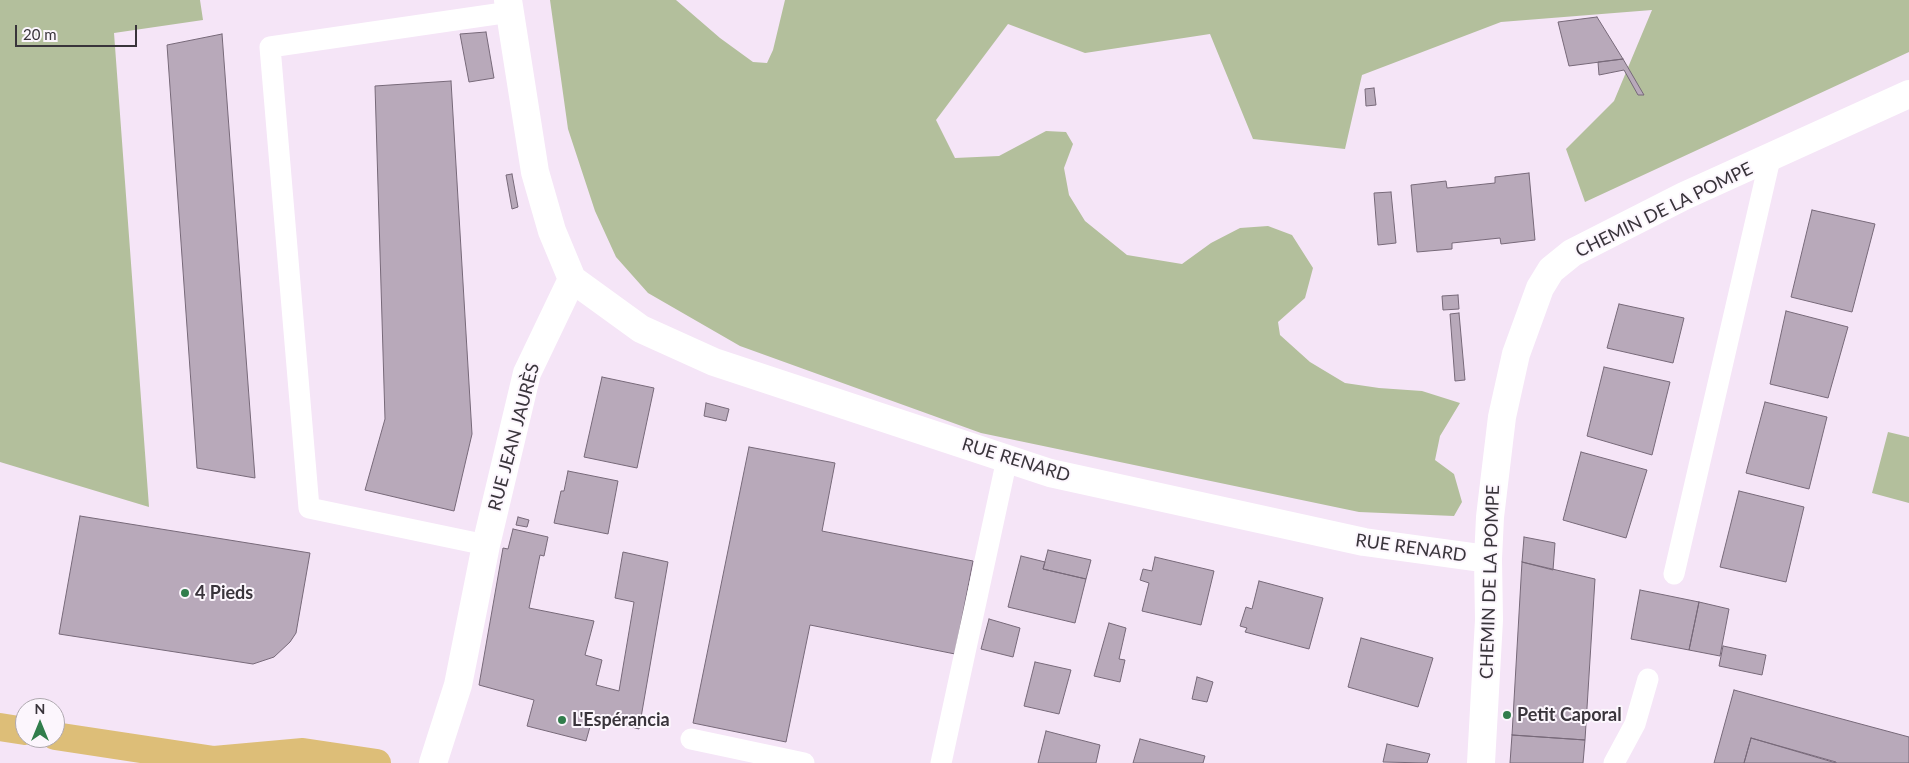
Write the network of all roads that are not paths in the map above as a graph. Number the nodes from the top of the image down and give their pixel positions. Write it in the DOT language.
graph roads {
  1 [pos="509,6"];
  2 [pos="1909,94"];
  3 [pos="1770,159"];
  4 [pos="572,279"];
  5 [pos="1007,459"];
  6 [pos="486,545"];
  7 [pos="1488,559"];
  8 [pos="1674,574"];
  9 [pos="1648,679"];
  10 [pos="0,727"];
  11 [pos="15,729"];
  12 [pos="65,738"];
  13 [pos="691,739"];
  14 [pos="217,761"];
  15 [pos="377,763"];
  16 [pos="433,763"];
  17 [pos="804,763"];
  18 [pos="941,763"];
  19 [pos="1481,763"];
  20 [pos="1614,763"];
  1 -- 4 [label="street"];
  1 -- 6 [label="lane"];
  2 -- 3 [label="street, CHEMIN DE LA POMPE"];
  3 -- 7 [label="street, CHEMIN DE LA POMPE"];
  3 -- 8 [label="lane"];
  4 -- 5 [label="street, RUE RENARD"];
  4 -- 6 [label="street, RUE JEAN JAURÈS"];
  5 -- 7 [label="street, RUE RENARD"];
  5 -- 18 [label="lane"];
  6 -- 16 [label="street, RUE JEAN JAURÈS"];
  7 -- 19 [label="street, CHEMIN DE LA POMPE"];
  9 -- 20 [label="lane"];
  10 -- 11 [label="main road"];
  12 -- 14 [label="main road"];
  13 -- 17 [label="lane"];
  14 -- 15 [label="main road"];
}
